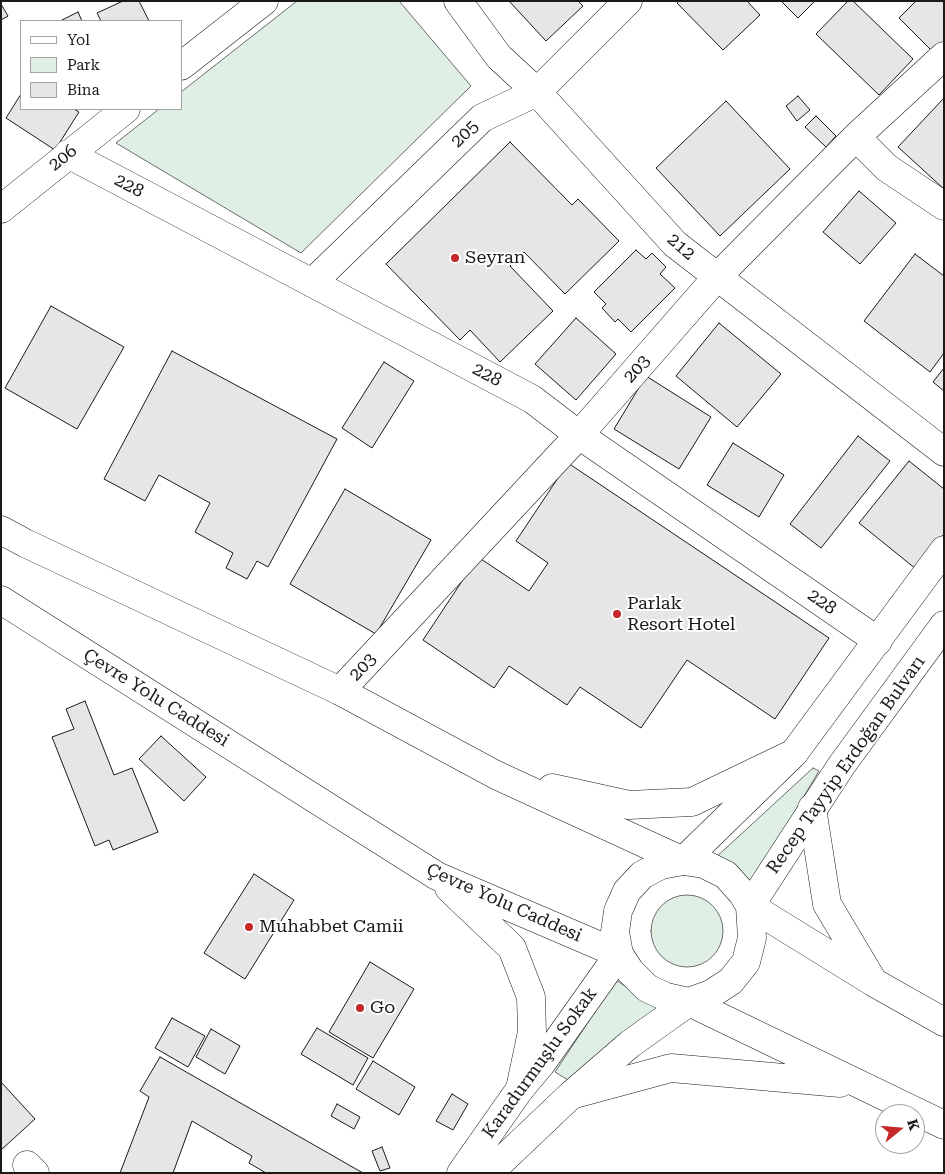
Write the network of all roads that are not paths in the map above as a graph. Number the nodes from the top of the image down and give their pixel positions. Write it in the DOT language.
graph roads {
  1 [pos="264,1"];
  2 [pos="458,1"];
  3 [pos="628,1"];
  4 [pos="944,56"];
  5 [pos="182,65"];
  6 [pos="537,92"];
  7 [pos="125,110"];
  8 [pos="856,137"];
  9 [pos="68,154"];
  10 [pos="944,206"];
  11 [pos="1,209"];
  12 [pos="717,277"];
  13 [pos="312,283"];
  14 [pos="579,435"];
  15 [pos="944,452"];
  16 [pos="1,530"];
  17 [pos="944,550"];
  18 [pos="1,600"];
  19 [pos="944,625"];
  20 [pos="878,641"];
  21 [pos="340,691"];
  22 [pos="794,753"];
  23 [pos="496,775"];
  24 [pos="812,808"];
  25 [pos="683,861"];
  26 [pos="437,876"];
  27 [pos="750,906"];
  28 [pos="620,954"];
  29 [pos="873,982"];
  30 [pos="689,1002"];
  31 [pos="944,1022"];
  32 [pos="858,1084"];
  33 [pos="520,1089"];
  34 [pos="571,1095"];
  35 [pos="944,1125"];
  36 [pos="461,1173"];
  37 [pos="489,1173"];
  1 -- 5 [label="main road"];
  2 -- 6 [label="main road, 212"];
  3 -- 6 [label="main road, 205"];
  4 -- 8 [label="main road, 203"];
  6 -- 12 [label="main road, 212"];
  6 -- 13 [label="main road, 205"];
  7 -- 9 [label="main road, 206"];
  8 -- 10 [label="main road"];
  8 -- 12 [label="main road, 203"];
  9 -- 11 [label="main road, 206"];
  9 -- 13 [label="main road, 228"];
  12 -- 14 [label="main road, 203"];
  12 -- 15 [label="main road, 212"];
  13 -- 14 [label="main road, 228"];
  14 -- 20 [label="main road, 228"];
  14 -- 21 [label="main road, 203"];
  16 -- 21 [label="main road"];
  17 -- 20 [label="main road"];
  18 -- 26 [label="main road, Çevre Yolu Caddesi"];
  19 -- 24 [label="main road, Recep Tayyip Erdoğan Bulvarı"];
  20 -- 22 [label="main road"];
  21 -- 23 [label="main road"];
  22 -- 23 [label="main road"];
  22 -- 25 [label="main road"];
  23 -- 25 [label="main road"];
  24 -- 27 [label="main road, Recep Tayyip Erdoğan Bulvarı"];
  24 -- 29 [label="main road"];
  25 -- 27 [label="main road"];
  25 -- 28 [label="main road"];
  26 -- 28 [label="main road, Çevre Yolu Caddesi"];
  26 -- 33 [label="main road"];
  27 -- 29 [label="main road"];
  27 -- 30 [label="main road"];
  28 -- 30 [label="main road"];
  28 -- 33 [label="main road, Karadurmuşlu Sokak"];
  29 -- 31 [label="main road"];
  30 -- 32 [label="main road"];
  30 -- 34 [label="main road, Karadurmuşlu Sokak"];
  32 -- 34 [label="main road"];
  32 -- 35 [label="main road"];
  33 -- 36 [label="main road, Karadurmuşlu Sokak"];
  34 -- 37 [label="main road, Karadurmuşlu Sokak"];
}
